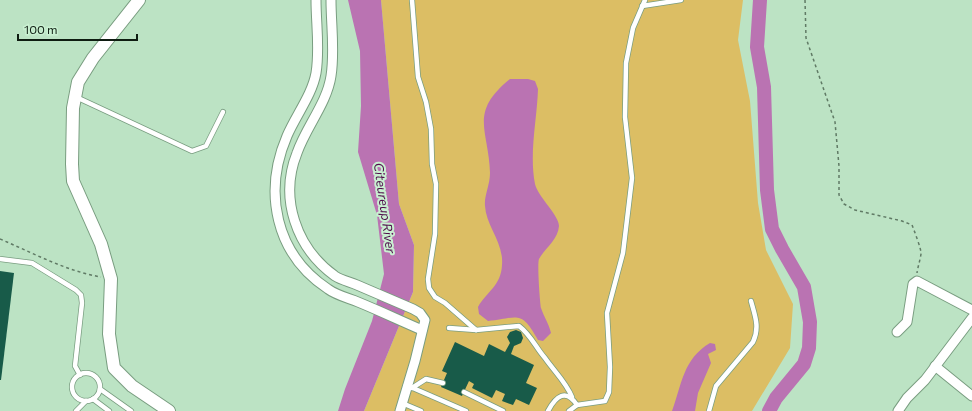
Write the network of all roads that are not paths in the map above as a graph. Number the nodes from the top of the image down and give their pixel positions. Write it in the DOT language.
graph roads {
  1 [pos="139,0"];
  2 [pos="316,0"];
  3 [pos="331,0"];
  4 [pos="412,0"];
  5 [pos="645,0"];
  6 [pos="682,0"];
  7 [pos="642,6"];
  8 [pos="76,97"];
  9 [pos="223,112"];
  10 [pos="0,259"];
  11 [pos="348,282"];
  12 [pos="342,295"];
  13 [pos="751,301"];
  14 [pos="972,310"];
  15 [pos="972,318"];
  16 [pos="449,328"];
  17 [pos="422,330"];
  18 [pos="476,330"];
  19 [pos="897,332"];
  20 [pos="935,366"];
  21 [pos="80,375"];
  22 [pos="443,383"];
  23 [pos="409,387"];
  24 [pos="100,389"];
  25 [pos="464,392"];
  26 [pos="972,396"];
  27 [pos="572,397"];
  28 [pos="93,399"];
  29 [pos="86,402"];
  30 [pos="577,405"];
  31 [pos="401,407"];
  32 [pos="493,409"];
  33 [pos="76,411"];
  34 [pos="109,411"];
  35 [pos="131,411"];
  36 [pos="169,411"];
  37 [pos="421,411"];
  38 [pos="466,411"];
  39 [pos="503,411"];
  40 [pos="548,411"];
  41 [pos="569,411"];
  42 [pos="709,411"];
  43 [pos="898,411"];
  1 -- 8 [label="street"];
  2 -- 12 [label="street"];
  3 -- 11 [label="street"];
  4 -- 18 [label="lane"];
  5 -- 7 [label="lane"];
  6 -- 7 [label="lane"];
  7 -- 30 [label="lane"];
  8 -- 9 [label="lane"];
  8 -- 36 [label="street"];
  10 -- 21 [label="lane"];
  11 -- 12 [label="street"];
  11 -- 17 [label="street"];
  12 -- 17 [label="street"];
  13 -- 42 [label="lane"];
  14 -- 19 [label="street"];
  15 -- 20 [label="street"];
  16 -- 18 [label="lane"];
  17 -- 23 [label="street"];
  18 -- 27 [label="lane"];
  20 -- 26 [label="street"];
  20 -- 43 [label="street"];
  21 -- 24 [label="lane"];
  21 -- 29 [label="lane"];
  22 -- 23 [label="lane"];
  23 -- 31 [label="street"];
  23 -- 38 [label="lane"];
  24 -- 28 [label="lane"];
  24 -- 35 [label="lane"];
  25 -- 32 [label="lane"];
  27 -- 30 [label="lane"];
  27 -- 40 [label="lane"];
  28 -- 29 [label="lane"];
  28 -- 34 [label="lane"];
  29 -- 33 [label="lane"];
  30 -- 41 [label="lane"];
  31 -- 37 [label="lane"];
  32 -- 39 [label="lane"];
}
